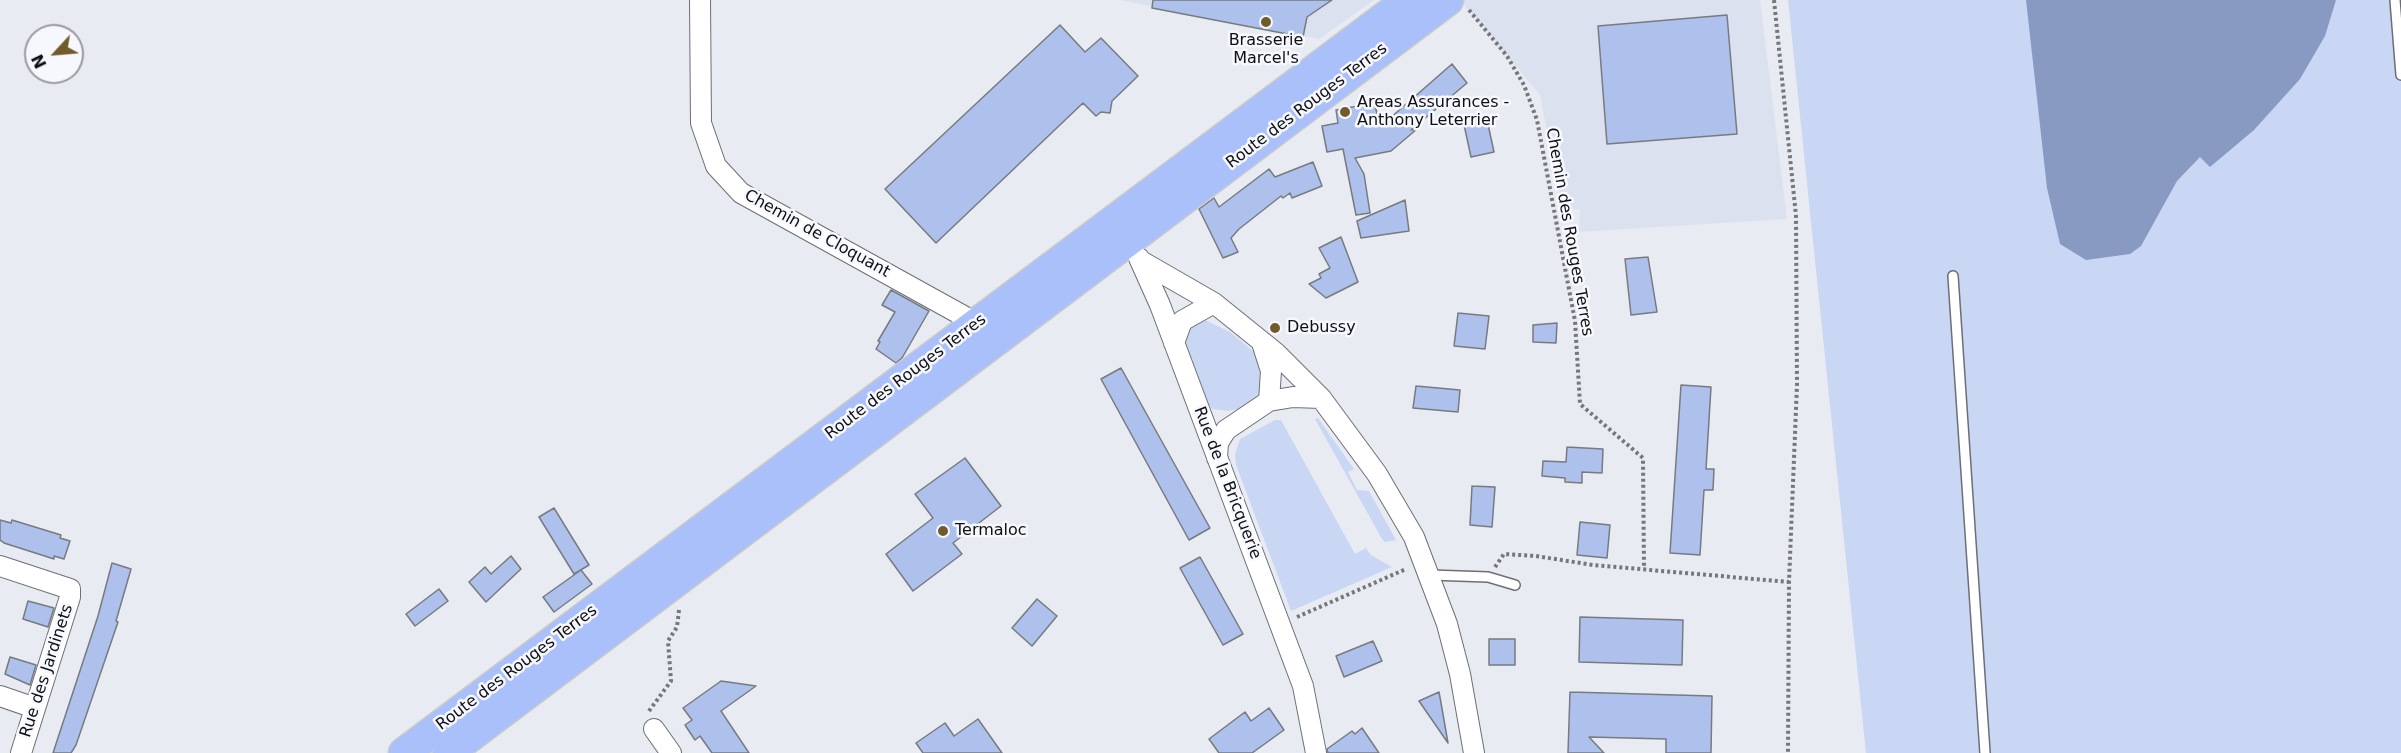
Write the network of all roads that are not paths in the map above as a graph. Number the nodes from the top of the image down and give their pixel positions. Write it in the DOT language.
graph roads {
  1 [pos="700,0"];
  2 [pos="1408,0"];
  3 [pos="2395,0"];
  4 [pos="1457,4"];
  5 [pos="2401,75"];
  6 [pos="1127,241"];
  7 [pos="1953,276"];
  8 [pos="1215,303"];
  9 [pos="978,324"];
  10 [pos="1261,340"];
  11 [pos="1174,343"];
  12 [pos="1321,398"];
  13 [pos="1269,401"];
  14 [pos="1197,405"];
  15 [pos="1244,417"];
  16 [pos="1217,458"];
  17 [pos="0,566"];
  18 [pos="1427,568"];
  19 [pos="1515,585"];
  20 [pos="0,696"];
  21 [pos="35,708"];
  22 [pos="654,729"];
  23 [pos="21,753"];
  24 [pos="404,753"];
  25 [pos="448,753"];
  26 [pos="671,753"];
  27 [pos="1316,753"];
  28 [pos="1474,753"];
  29 [pos="1985,753"];
  1 -- 9 [label="street, Chemin de Cloquant"];
  2 -- 6 [label="main road, Route des Rouges Terres"];
  3 -- 5 [label="lane"];
  4 -- 6 [label="main road, Route des Rouges Terres"];
  6 -- 8 [label="street"];
  6 -- 9 [label="main road, Route des Rouges Terres"];
  6 -- 11 [label="street, Rue de la Bricquerie"];
  6 -- 25 [label="main road, Route des Rouges Terres"];
  7 -- 29 [label="lane"];
  8 -- 10 [label="street"];
  8 -- 11 [label="street"];
  9 -- 24 [label="main road, Route des Rouges Terres"];
  10 -- 12 [label="street"];
  10 -- 13 [label="street"];
  11 -- 14 [label="street, Rue de la Bricquerie"];
  12 -- 13 [label="street"];
  12 -- 18 [label="street"];
  13 -- 15 [label="street"];
  14 -- 15 [label="street"];
  14 -- 16 [label="street, Rue de la Bricquerie"];
  15 -- 16 [label="street"];
  16 -- 27 [label="street, Rue de la Bricquerie"];
  17 -- 21 [label="street, Rue des Jardinets"];
  18 -- 19 [label="lane"];
  18 -- 28 [label="street"];
  20 -- 21 [label="street"];
  21 -- 23 [label="street, Rue des Jardinets"];
  22 -- 26 [label="street"];
}
